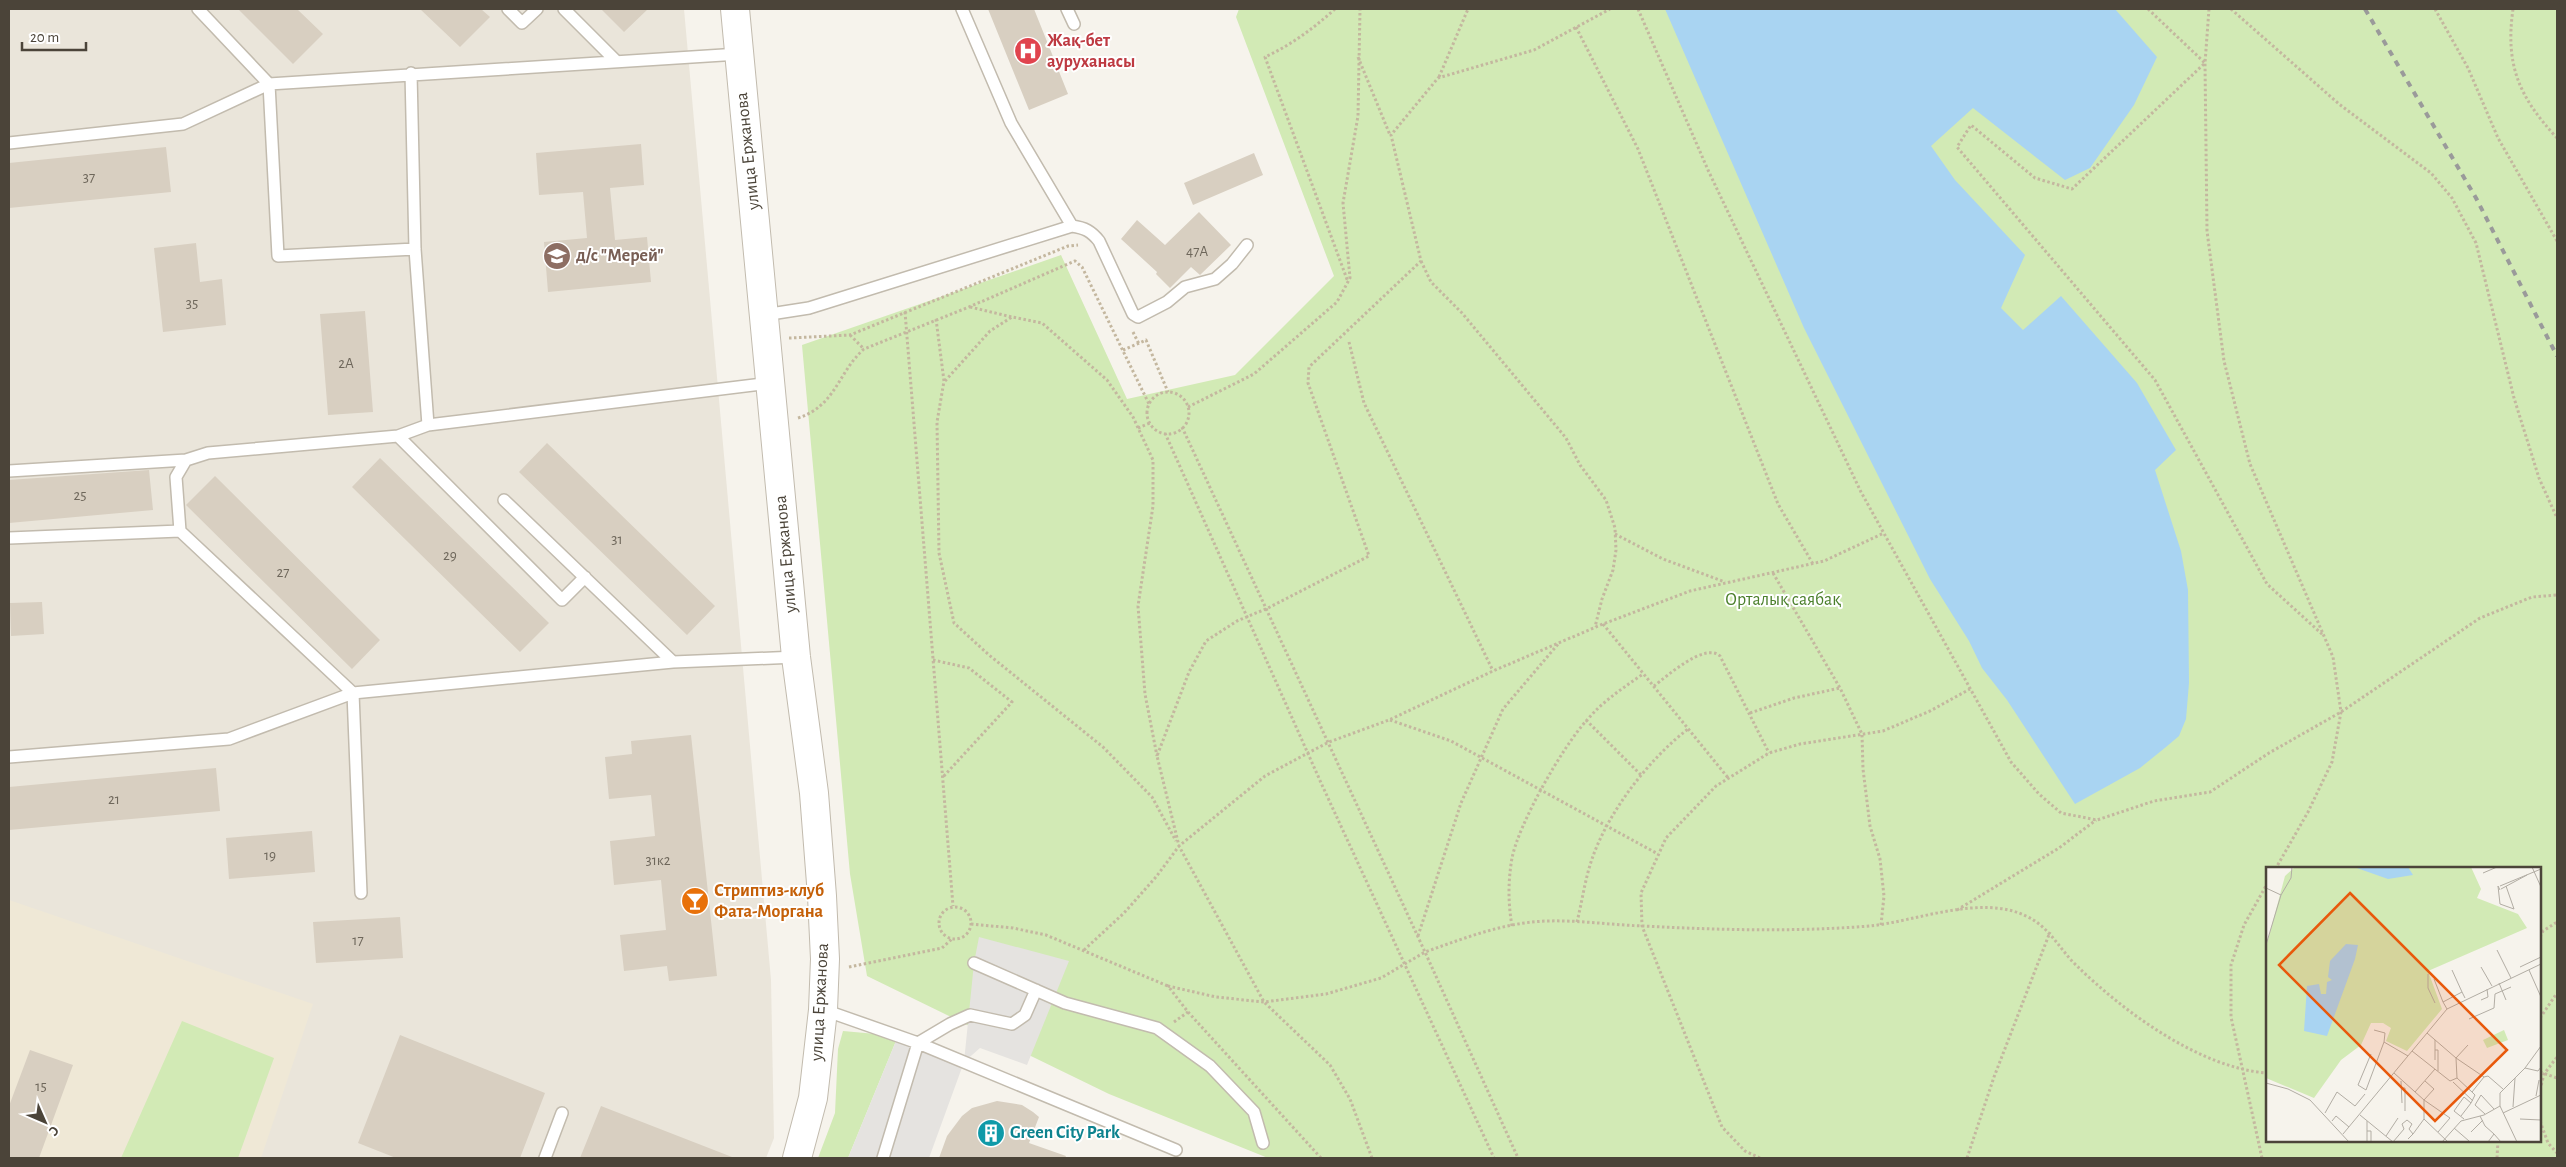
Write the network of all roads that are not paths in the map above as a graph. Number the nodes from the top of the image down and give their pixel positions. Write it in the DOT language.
graph roads {
  1 [pos="198,9"];
  2 [pos="508,9"];
  3 [pos="537,9"];
  4 [pos="564,9"];
  5 [pos="735,9"];
  6 [pos="962,9"];
  7 [pos="1067,9"];
  8 [pos="1074,24"];
  9 [pos="739,54"];
  10 [pos="616,60"];
  11 [pos="411,73"];
  12 [pos="269,84"];
  13 [pos="9,144"];
  14 [pos="1072,226"];
  15 [pos="1247,245"];
  16 [pos="415,249"];
  17 [pos="765,327"];
  18 [pos="770,383"];
  19 [pos="428,425"];
  20 [pos="398,436"];
  21 [pos="186,460"];
  22 [pos="9,471"];
  23 [pos="504,500"];
  24 [pos="180,531"];
  25 [pos="9,538"];
  26 [pos="585,577"];
  27 [pos="796,657"];
  28 [pos="674,662"];
  29 [pos="353,693"];
  30 [pos="9,757"];
  31 [pos="361,893"];
  32 [pos="974,963"];
  33 [pos="1036,990"];
  34 [pos="823,1010"];
  35 [pos="918,1043"];
  36 [pos="562,1113"];
  37 [pos="1264,1143"];
  38 [pos="1176,1150"];
  39 [pos="545,1158"];
  40 [pos="797,1158"];
  41 [pos="883,1158"];
  1 -- 12 [label="lane"];
  2 -- 3 [label="lane"];
  4 -- 10 [label="lane"];
  5 -- 9 [label="street, улица Ержанова"];
  6 -- 14 [label="lane"];
  7 -- 8 [label="lane"];
  9 -- 10 [label="lane"];
  9 -- 17 [label="street, улица Ержанова"];
  10 -- 11 [label="lane"];
  11 -- 12 [label="lane"];
  11 -- 16 [label="lane"];
  12 -- 13 [label="lane"];
  12 -- 16 [label="lane"];
  14 -- 15 [label="lane"];
  14 -- 17 [label="lane"];
  16 -- 19 [label="lane"];
  17 -- 18 [label="street, улица Ержанова"];
  18 -- 19 [label="lane"];
  18 -- 27 [label="street, улица Ержанова"];
  19 -- 20 [label="lane"];
  20 -- 21 [label="lane"];
  20 -- 26 [label="lane"];
  21 -- 22 [label="lane"];
  21 -- 24 [label="lane"];
  23 -- 26 [label="lane"];
  24 -- 25 [label="lane"];
  24 -- 29 [label="lane"];
  26 -- 28 [label="lane"];
  27 -- 28 [label="lane"];
  27 -- 34 [label="street, улица Ержанова"];
  28 -- 29 [label="lane"];
  29 -- 30 [label="lane"];
  29 -- 31 [label="lane"];
  32 -- 33 [label="lane"];
  33 -- 35 [label="lane"];
  33 -- 37 [label="lane"];
  34 -- 35 [label="lane"];
  34 -- 40 [label="street, улица Ержанова"];
  35 -- 38 [label="lane"];
  35 -- 41 [label="lane"];
  36 -- 39 [label="lane"];
}
